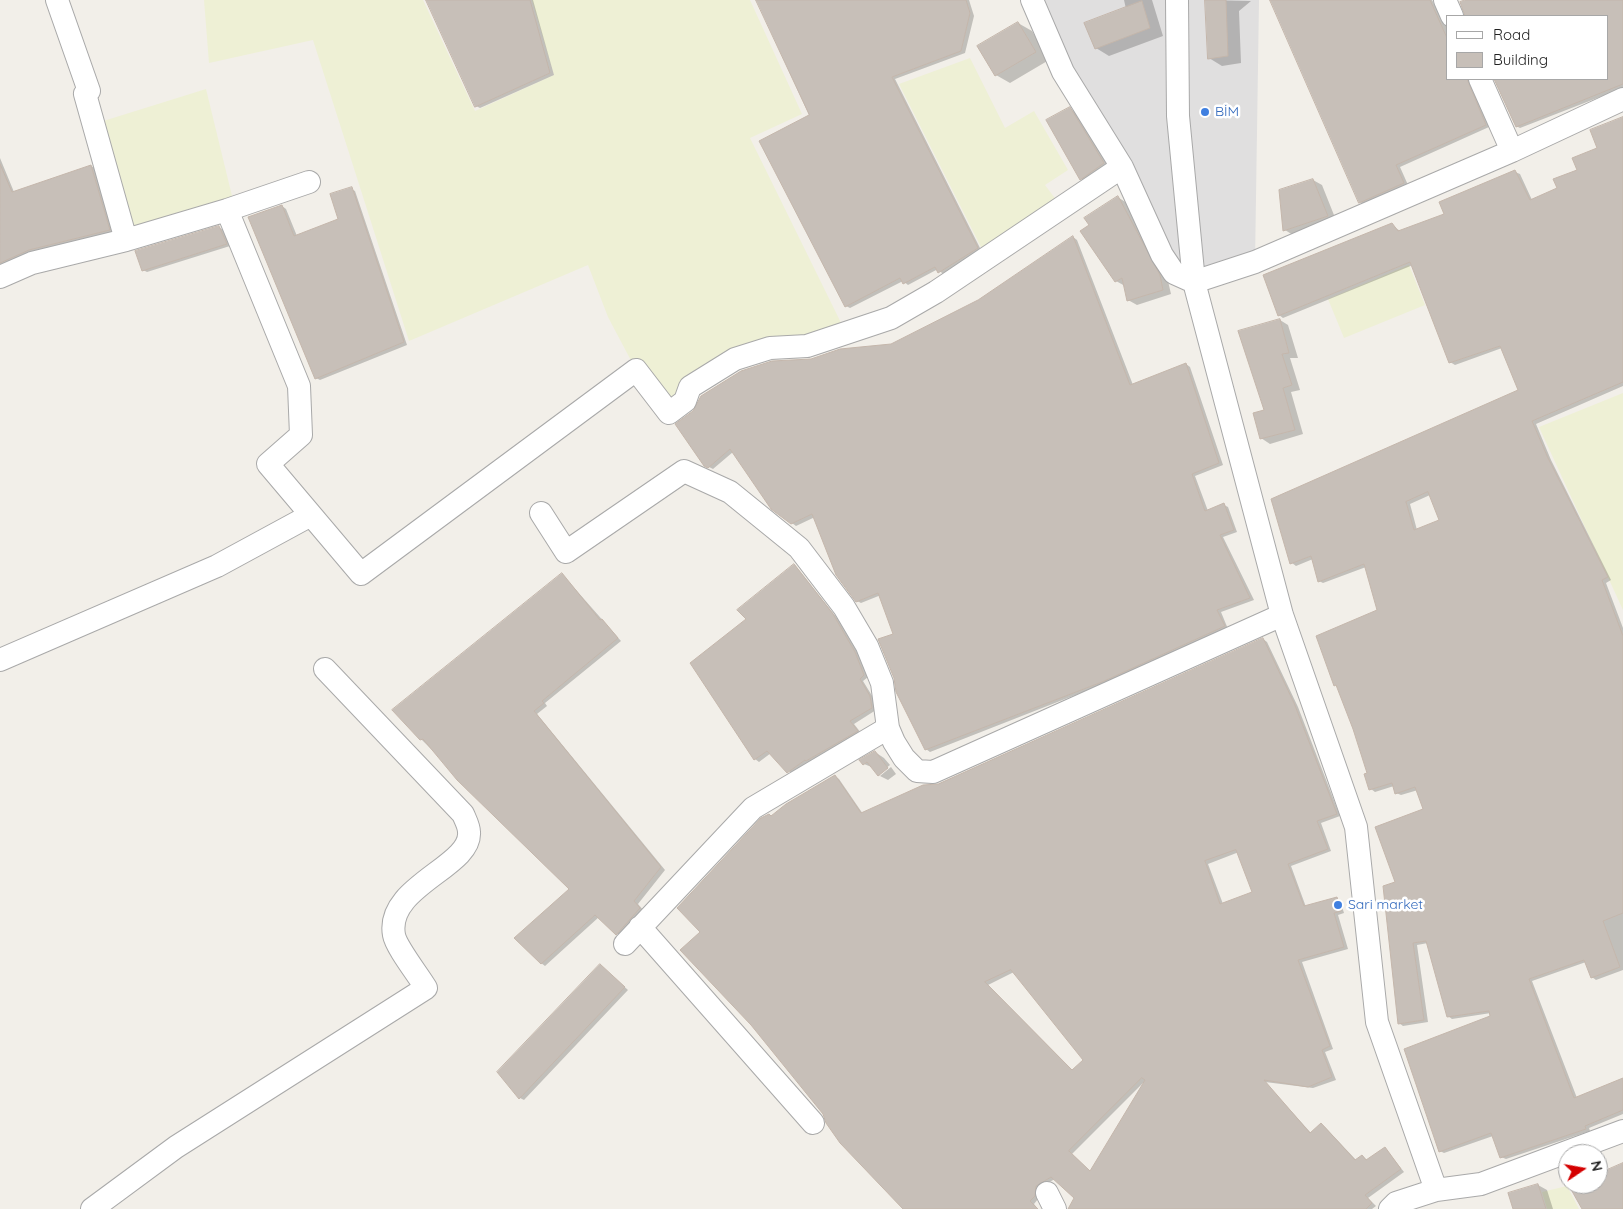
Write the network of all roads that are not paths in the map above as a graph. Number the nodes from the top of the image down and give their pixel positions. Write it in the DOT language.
graph roads {
  1 [pos="57,0"];
  2 [pos="1032,0"];
  3 [pos="1177,0"];
  4 [pos="1445,0"];
  5 [pos="1452,15"];
  6 [pos="1480,80"];
  7 [pos="1623,99"];
  8 [pos="1512,151"];
  9 [pos="1122,167"];
  10 [pos="309,182"];
  11 [pos="227,210"];
  12 [pos="126,240"];
  13 [pos="0,277"];
  14 [pos="1194,282"];
  15 [pos="541,513"];
  16 [pos="311,515"];
  17 [pos="1282,615"];
  18 [pos="0,660"];
  19 [pos="324,669"];
  20 [pos="888,728"];
  21 [pos="640,927"];
  22 [pos="625,944"];
  23 [pos="813,1123"];
  24 [pos="1623,1131"];
  25 [pos="1436,1190"];
  26 [pos="92,1209"];
  27 [pos="1390,1209"];
  1 -- 12 [label="street"];
  2 -- 9 [label="street"];
  3 -- 14 [label="street"];
  4 -- 5 [label="street"];
  6 -- 8 [label="street"];
  7 -- 8 [label="street"];
  8 -- 14 [label="street"];
  9 -- 14 [label="street"];
  9 -- 16 [label="street"];
  10 -- 11 [label="street"];
  11 -- 12 [label="street"];
  11 -- 16 [label="street"];
  12 -- 13 [label="street"];
  14 -- 17 [label="street"];
  15 -- 20 [label="street"];
  16 -- 18 [label="street"];
  17 -- 20 [label="street"];
  17 -- 25 [label="street"];
  19 -- 26 [label="street"];
  20 -- 21 [label="street"];
  21 -- 22 [label="street"];
  21 -- 23 [label="street"];
  24 -- 25 [label="street"];
  25 -- 27 [label="street"];
}
